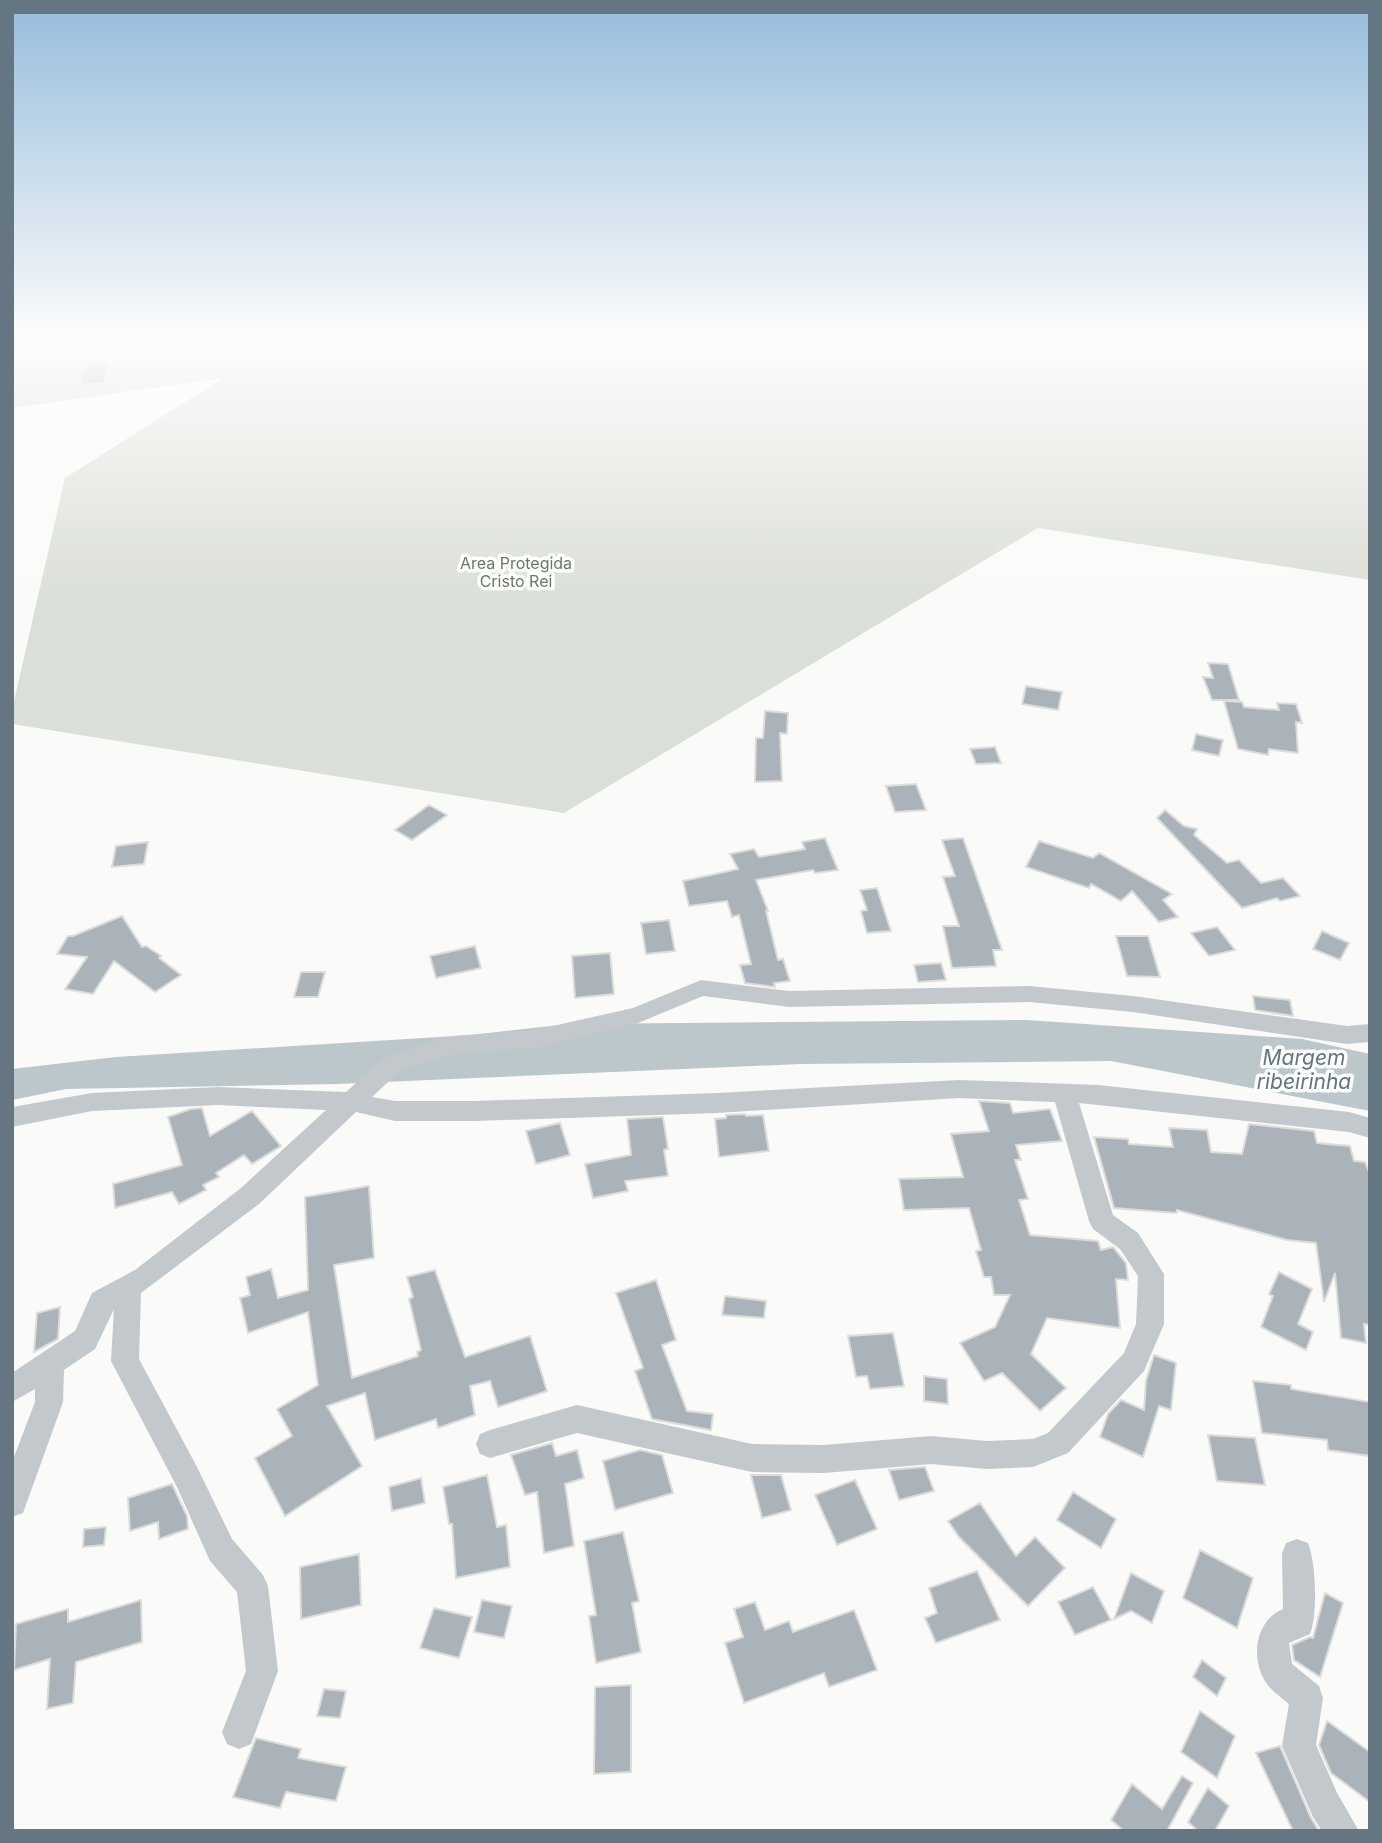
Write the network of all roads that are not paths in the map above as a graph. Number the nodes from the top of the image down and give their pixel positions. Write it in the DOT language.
graph roads {
  1 [pos="1370,1033"];
  2 [pos="1064,1093"];
  3 [pos="352,1102"];
  4 [pos="12,1117"];
  5 [pos="1370,1128"];
  6 [pos="128,1287"];
  7 [pos="50,1364"];
  8 [pos="12,1389"];
  9 [pos="490,1444"];
  10 [pos="12,1502"];
  11 [pos="1297,1554"];
  12 [pos="239,1732"];
  13 [pos="1342,1831"];
  1 -- 3 [label="street"];
  2 -- 3 [label="street"];
  2 -- 5 [label="street"];
  2 -- 9 [label="street"];
  3 -- 4 [label="street"];
  3 -- 6 [label="street"];
  6 -- 7 [label="street"];
  6 -- 12 [label="street"];
  7 -- 8 [label="street"];
  7 -- 10 [label="street"];
  11 -- 13 [label="street"];
}
